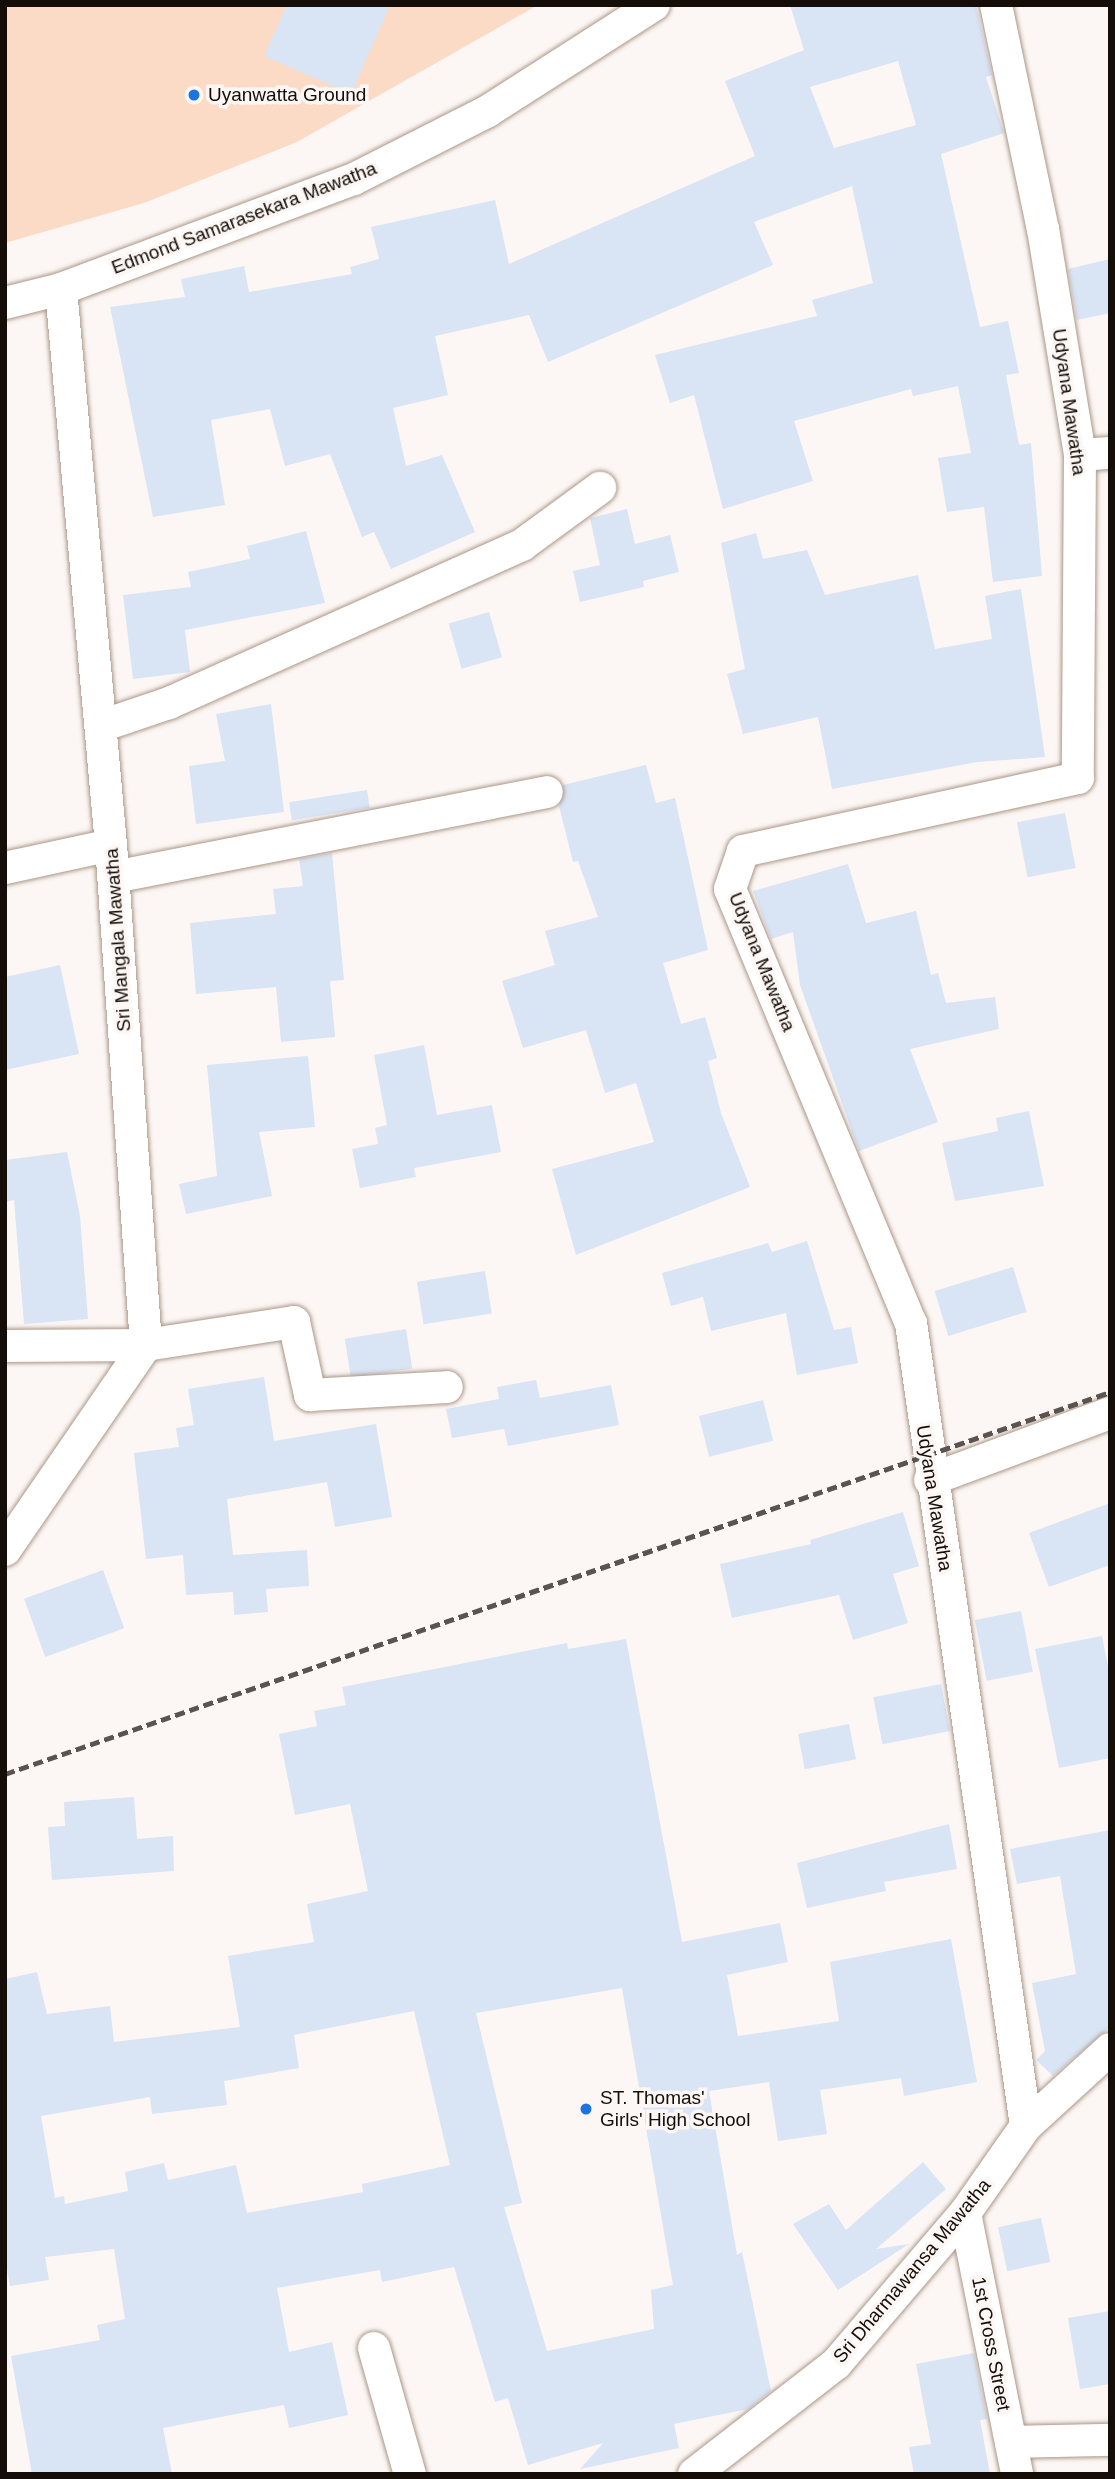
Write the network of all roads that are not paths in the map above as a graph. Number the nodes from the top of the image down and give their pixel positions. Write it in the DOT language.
graph roads {
  1 [pos="654,5"];
  2 [pos="996,5"];
  3 [pos="61,289"];
  4 [pos="5,303"];
  5 [pos="1095,454"];
  6 [pos="600,488"];
  7 [pos="101,726"];
  8 [pos="547,792"];
  9 [pos="111,845"];
  10 [pos="5,868"];
  11 [pos="114,877"];
  12 [pos="146,1345"];
  13 [pos="5,1346"];
  14 [pos="447,1387"];
  15 [pos="1110,1413"];
  16 [pos="930,1480"];
  17 [pos="5,1550"];
  18 [pos="1110,2049"];
  19 [pos="1026,2126"];
  20 [pos="965,2213"];
  21 [pos="374,2348"];
  22 [pos="1110,2440"];
  23 [pos="1011,2442"];
  24 [pos="410,2474"];
  25 [pos="694,2474"];
  26 [pos="1017,2474"];
  1 -- 3 [label="street, Edmond Samarasekara Mawatha"];
  2 -- 5 [label="street, Udyana Mawatha"];
  3 -- 4 [label="street, Edmond Samarasekara Mawatha"];
  3 -- 7 [label="street, Sri Mangala Mawatha"];
  5 -- 16 [label="street, Udyana Mawatha"];
  6 -- 7 [label="street"];
  7 -- 9 [label="street, Sri Mangala Mawatha"];
  8 -- 11 [label="street"];
  9 -- 10 [label="street"];
  9 -- 11 [label="street, Sri Mangala Mawatha"];
  11 -- 12 [label="street, Sri Mangala Mawatha"];
  12 -- 13 [label="street"];
  12 -- 14 [label="street"];
  12 -- 17 [label="street"];
  15 -- 16 [label="street"];
  16 -- 19 [label="street, Udyana Mawatha"];
  18 -- 19 [label="street, Sri Dharmawansa Mawatha"];
  19 -- 20 [label="street, Sri Dharmawansa Mawatha"];
  20 -- 23 [label="street, 1st Cross Street"];
  20 -- 25 [label="street, Sri Dharmawansa Mawatha"];
  21 -- 24 [label="street"];
  22 -- 23 [label="street"];
  23 -- 26 [label="street, 1st Cross Street"];
}
